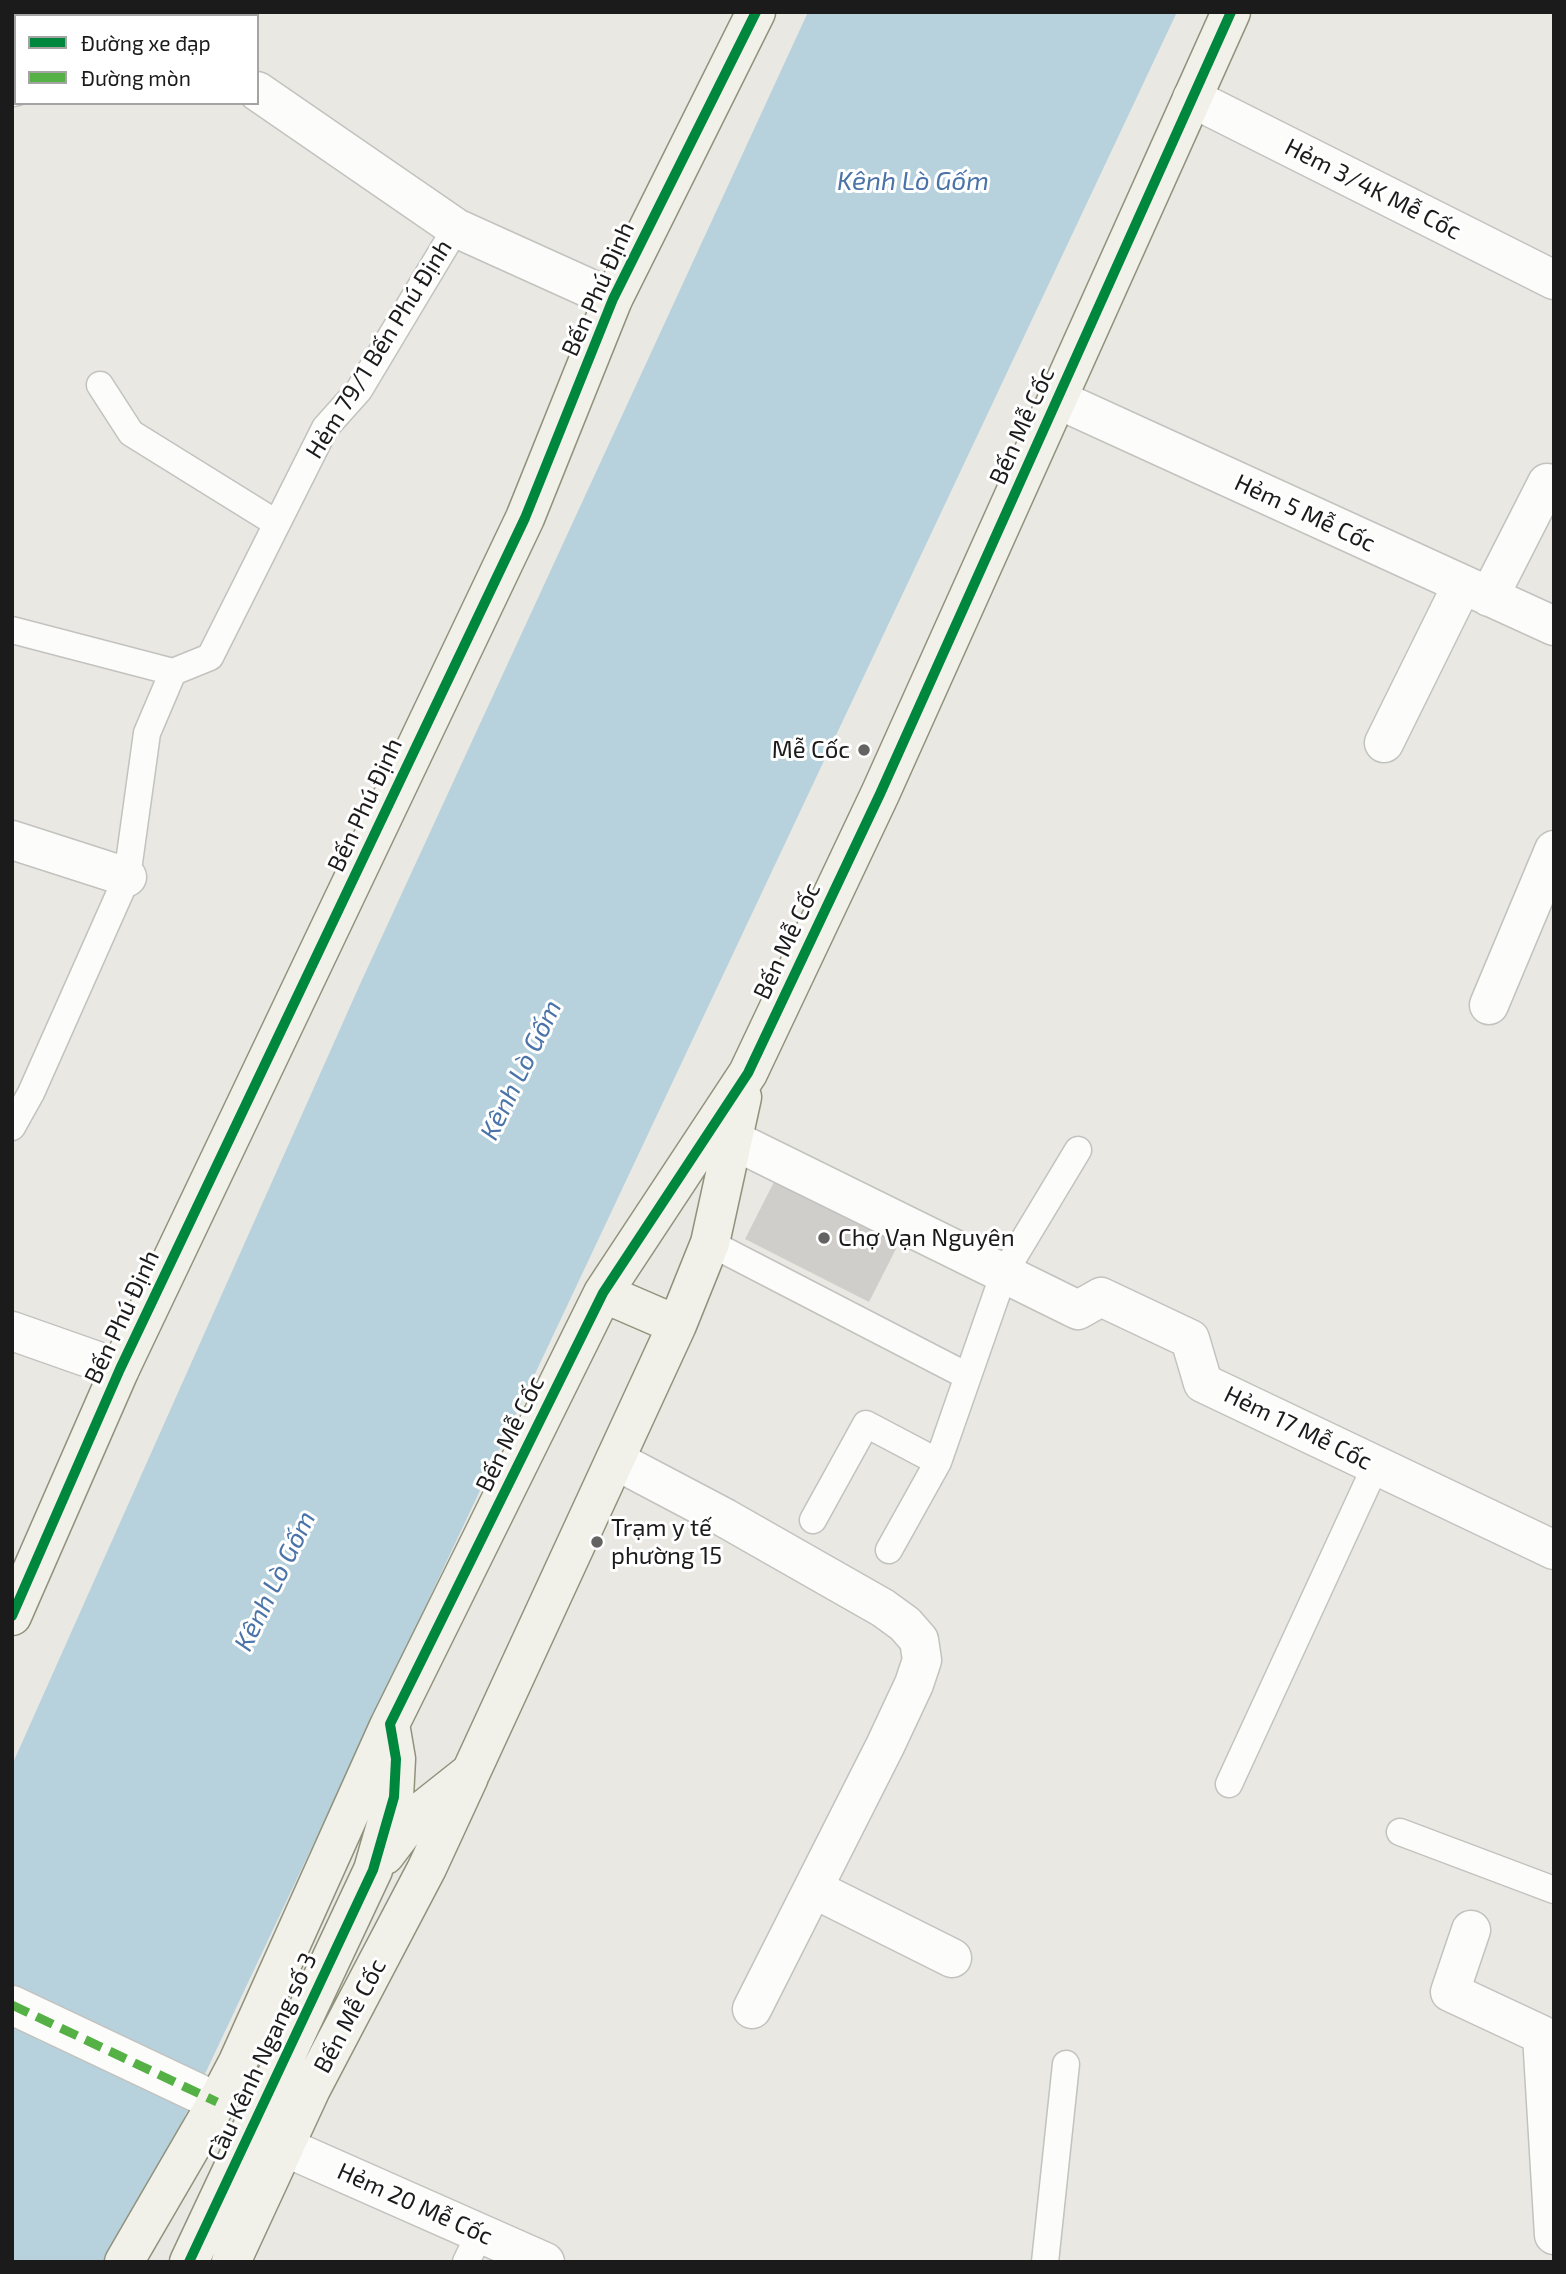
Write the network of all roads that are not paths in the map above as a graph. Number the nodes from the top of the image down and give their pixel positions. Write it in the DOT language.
graph roads {
  1 [pos="756,12"];
  2 [pos="1231,12"];
  3 [pos="259,92"];
  4 [pos="1192,98"];
  5 [pos="456,228"];
  6 [pos="1554,279"];
  7 [pos="612,299"];
  8 [pos="100,385"];
  9 [pos="1057,399"];
  10 [pos="1554,484"];
  11 [pos="276,523"];
  12 [pos="1476,591"];
  13 [pos="1554,626"];
  14 [pos="12,630"];
  15 [pos="173,672"];
  16 [pos="1384,743"];
  17 [pos="12,840"];
  18 [pos="1554,850"];
  19 [pos="127,877"];
  20 [pos="1489,1005"];
  21 [pos="748,1073"];
  22 [pos="12,1127"];
  23 [pos="733,1140"];
  24 [pos="1078,1150"];
  25 [pos="710,1243"];
  26 [pos="1004,1273"];
  27 [pos="603,1293"];
  28 [pos="677,1325"];
  29 [pos="12,1331"];
  30 [pos="120,1369"];
  31 [pos="967,1376"];
  32 [pos="615,1460"];
  33 [pos="937,1462"];
  34 [pos="1376,1465"];
  35 [pos="813,1520"];
  36 [pos="889,1550"];
  37 [pos="1554,1550"];
  38 [pos="12,1616"];
  39 [pos="390,1724"];
  40 [pos="471,1772"];
  41 [pos="1229,1784"];
  42 [pos="1400,1832"];
  43 [pos="373,1870"];
  44 [pos="814,1889"];
  45 [pos="1554,1890"];
  46 [pos="1471,1930"];
  47 [pos="952,1958"];
  48 [pos="12,2005"];
  49 [pos="752,2009"];
  50 [pos="1066,2064"];
  51 [pos="211,2099"];
  52 [pos="285,2147"];
  53 [pos="1554,2235"];
  54 [pos="473,2247"];
  55 [pos="124,2262"];
  56 [pos="189,2262"];
  57 [pos="231,2262"];
  58 [pos="545,2262"];
  59 [pos="1045,2262"];
  1 -- 7 [label="street, Bến Phú Định"];
  2 -- 4 [label="street, Bến Mễ Cốc"];
  3 -- 5 [label="street"];
  4 -- 6 [label="street, Hẻm 3/4K Mễ Cốc"];
  4 -- 9 [label="street, Bến Mễ Cốc"];
  5 -- 7 [label="street"];
  5 -- 11 [label="lane, Hẻm 79/1 Bến Phú Định"];
  7 -- 30 [label="street, Bến Phú Định"];
  8 -- 11 [label="lane"];
  9 -- 12 [label="street, Hẻm 5 Mễ Cốc"];
  9 -- 21 [label="street, Bến Mễ Cốc"];
  10 -- 12 [label="street"];
  11 -- 15 [label="lane, Hẻm 79/1 Bến Phú Định"];
  12 -- 13 [label="street, Hẻm 5 Mễ Cốc"];
  12 -- 16 [label="street"];
  14 -- 15 [label="lane"];
  15 -- 19 [label="lane"];
  17 -- 19 [label="street"];
  18 -- 20 [label="street"];
  19 -- 22 [label="lane"];
  21 -- 23 [label="street, Bến Mễ Cốc"];
  21 -- 27 [label="street, Bến Mễ Cốc"];
  23 -- 25 [label="street, Bến Mễ Cốc"];
  23 -- 26 [label="street, Hẻm 17 Mễ Cốc"];
  24 -- 26 [label="lane"];
  25 -- 28 [label="street, Bến Mễ Cốc"];
  25 -- 31 [label="lane"];
  26 -- 31 [label="lane"];
  26 -- 34 [label="street, Hẻm 17 Mễ Cốc"];
  27 -- 28 [label="street"];
  27 -- 39 [label="street, Bến Mễ Cốc"];
  28 -- 32 [label="street, Bến Mễ Cốc"];
  29 -- 30 [label="street"];
  30 -- 38 [label="street, Bến Phú Định"];
  31 -- 33 [label="lane"];
  32 -- 40 [label="street, Bến Mễ Cốc"];
  32 -- 44 [label="street"];
  33 -- 35 [label="lane"];
  33 -- 36 [label="lane"];
  34 -- 37 [label="street, Hẻm 17 Mễ Cốc"];
  34 -- 41 [label="lane"];
  39 -- 43 [label="street"];
  39 -- 51 [label="street, Bến Mễ Cốc"];
  40 -- 43 [label="street, Bến Mễ Cốc"];
  40 -- 52 [label="street, Bến Mễ Cốc"];
  42 -- 45 [label="lane"];
  43 -- 56 [label="street, Cầu Kênh Ngang số 3"];
  44 -- 47 [label="street"];
  44 -- 49 [label="street"];
  46 -- 53 [label="street"];
  48 -- 51 [label="street"];
  50 -- 59 [label="lane"];
  51 -- 55 [label="street, Bến Mễ Cốc"];
  52 -- 54 [label="street, Hẻm 20 Mễ Cốc"];
  52 -- 57 [label="street, Bến Mễ Cốc"];
  54 -- 58 [label="street, Hẻm 20 Mễ Cốc"];
}
